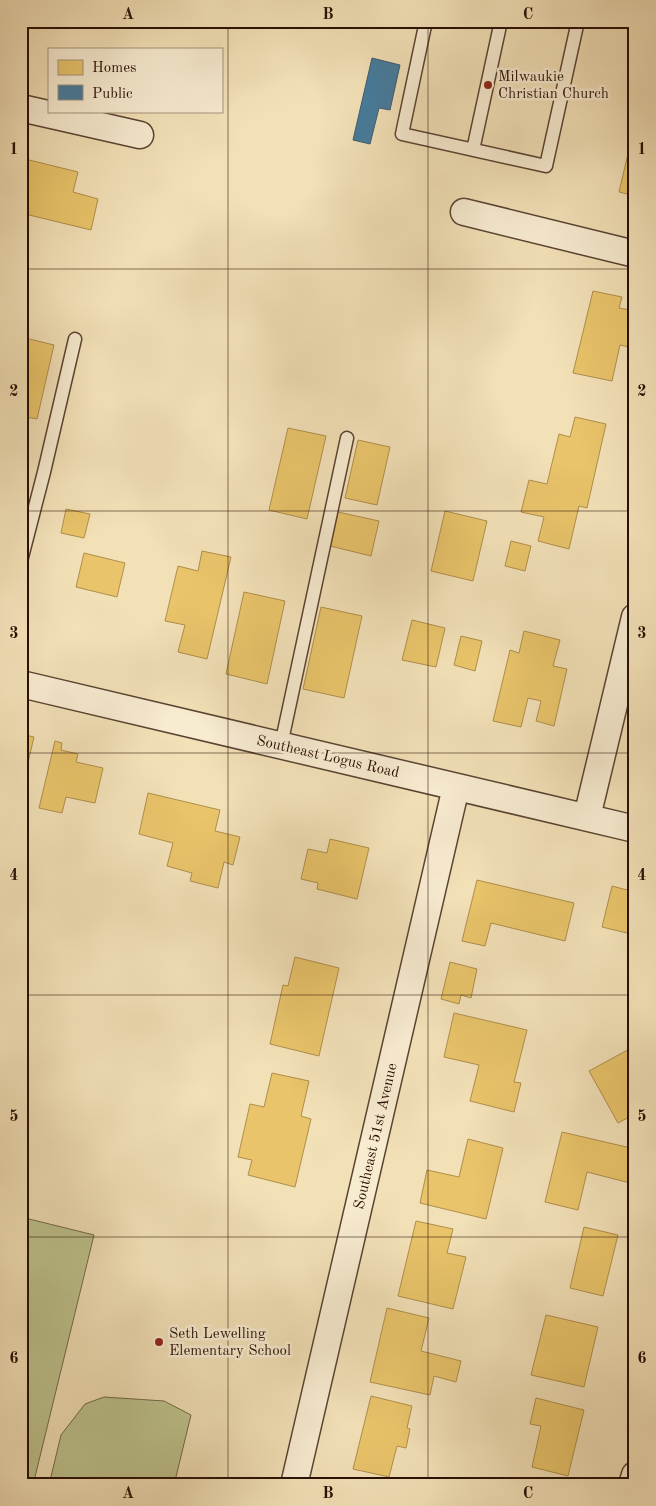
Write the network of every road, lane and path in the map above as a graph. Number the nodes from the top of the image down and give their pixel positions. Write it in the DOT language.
graph roads {
  1 [pos="426,21"];
  2 [pos="501,21"];
  3 [pos="578,21"];
  4 [pos="21,108"];
  5 [pos="140,135"];
  6 [pos="473,150"];
  7 [pos="464,212"];
  8 [pos="635,254"];
  9 [pos="75,338"];
  10 [pos="346,438"];
  11 [pos="21,561"];
  12 [pos="635,617"];
  13 [pos="21,684"];
  14 [pos="281,745"];
  15 [pos="456,786"];
  16 [pos="587,817"];
  17 [pos="635,829"];
  18 [pos="635,1475"];
  19 [pos="294,1485"];
  20 [pos="632,1485"];
  1 -- 6 [label="lane"];
  2 -- 6 [label="lane"];
  3 -- 6 [label="lane"];
  4 -- 5 [label="street"];
  7 -- 8 [label="street"];
  9 -- 11 [label="lane"];
  10 -- 14 [label="lane"];
  12 -- 16 [label="street"];
  13 -- 14 [label="street, Southeast Logus Road"];
  14 -- 15 [label="street, Southeast Logus Road"];
  15 -- 16 [label="street, Southeast Logus Road"];
  15 -- 19 [label="street, Southeast 51st Avenue"];
  16 -- 17 [label="street, Southeast Logus Road"];
  18 -- 20 [label="street"];
}
